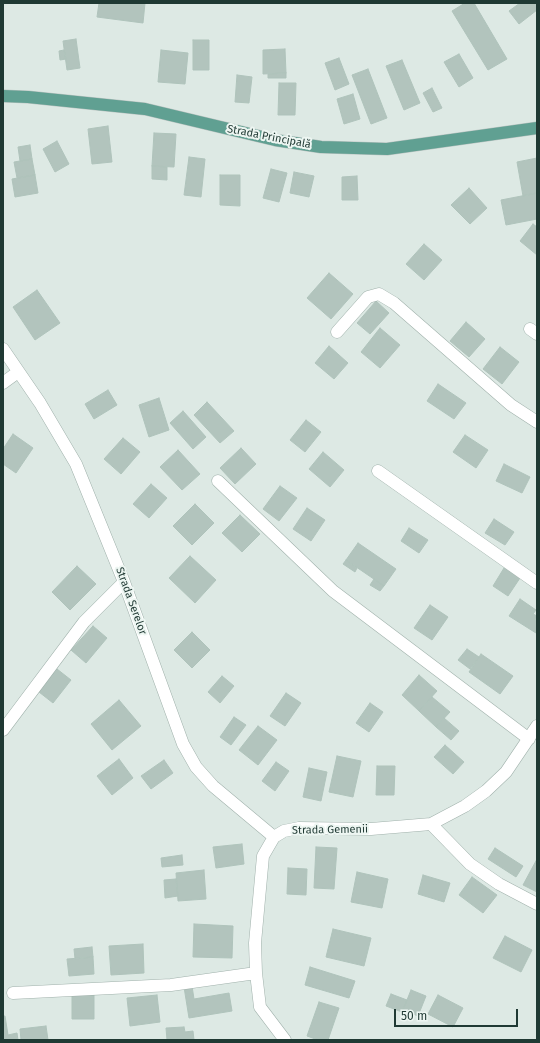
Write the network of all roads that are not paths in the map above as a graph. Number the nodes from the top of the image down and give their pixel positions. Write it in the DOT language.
graph roads {
  1 [pos="3,96"];
  2 [pos="537,128"];
  3 [pos="337,332"];
  4 [pos="3,349"];
  5 [pos="18,372"];
  6 [pos="3,383"];
  7 [pos="537,422"];
  8 [pos="378,471"];
  9 [pos="218,481"];
  10 [pos="124,582"];
  11 [pos="537,583"];
  12 [pos="537,726"];
  13 [pos="3,730"];
  14 [pos="529,739"];
  15 [pos="431,824"];
  16 [pos="274,837"];
  17 [pos="537,904"];
  18 [pos="256,973"];
  19 [pos="13,993"];
  20 [pos="285,1040"];
  1 -- 2 [label="main road, Strada Principală"];
  3 -- 7 [label="street"];
  4 -- 5 [label="street, Strada Serelor"];
  5 -- 6 [label="street"];
  5 -- 10 [label="street, Strada Serelor"];
  8 -- 11 [label="street"];
  9 -- 14 [label="street"];
  10 -- 13 [label="street"];
  10 -- 16 [label="street, Strada Serelor"];
  12 -- 14 [label="street, Strada Gemenii"];
  14 -- 15 [label="street, Strada Gemenii"];
  15 -- 16 [label="street, Strada Gemenii"];
  15 -- 17 [label="street"];
  16 -- 18 [label="street"];
  18 -- 19 [label="street"];
  18 -- 20 [label="street"];
}
